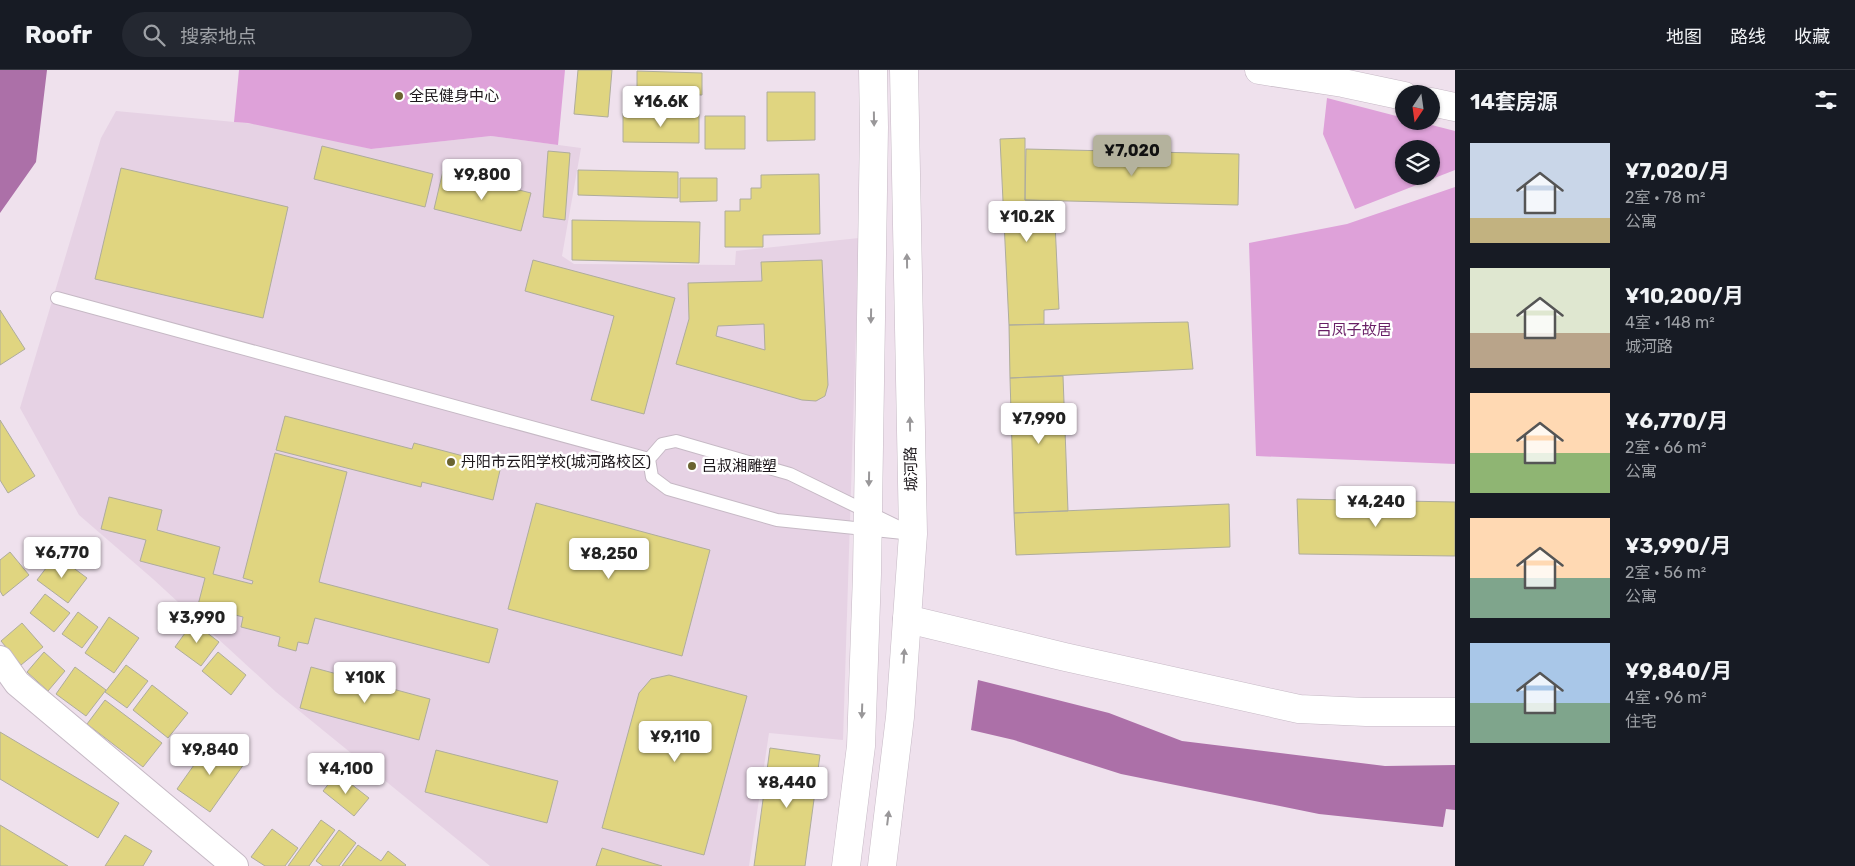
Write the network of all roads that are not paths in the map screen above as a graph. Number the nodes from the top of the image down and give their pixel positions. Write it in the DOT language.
graph roads {
  1 [pos="873,70"];
  2 [pos="904,70"];
  3 [pos="1258,70"];
  4 [pos="1395,94"];
  5 [pos="1440,104"];
  6 [pos="1455,107"];
  7 [pos="57,298"];
  8 [pos="649,459"];
  9 [pos="868,520"];
  10 [pos="912,534"];
  11 [pos="907,619"];
  12 [pos="0,659"];
  13 [pos="1455,712"];
  14 [pos="235,866"];
  15 [pos="846,866"];
  16 [pos="882,866"];
  1 -- 9 [label="main road, one-way"];
  10 -- 2 [label="main road, 城河路, one-way"];
  3 -- 4 [label="main road"];
  5 -- 6 [label="main road"];
  7 -- 8 [label="lane"];
  8 -- 9 [label="lane"];
  8 -- 9 [label="lane"];
  9 -- 10 [label="lane"];
  9 -- 15 [label="main road, one-way"];
  10 -- 11 [label="main road, 城河路"];
  11 -- 13 [label="main road"];
  16 -- 11 [label="main road, 城河路, one-way"];
  12 -- 14 [label="street"];
}
